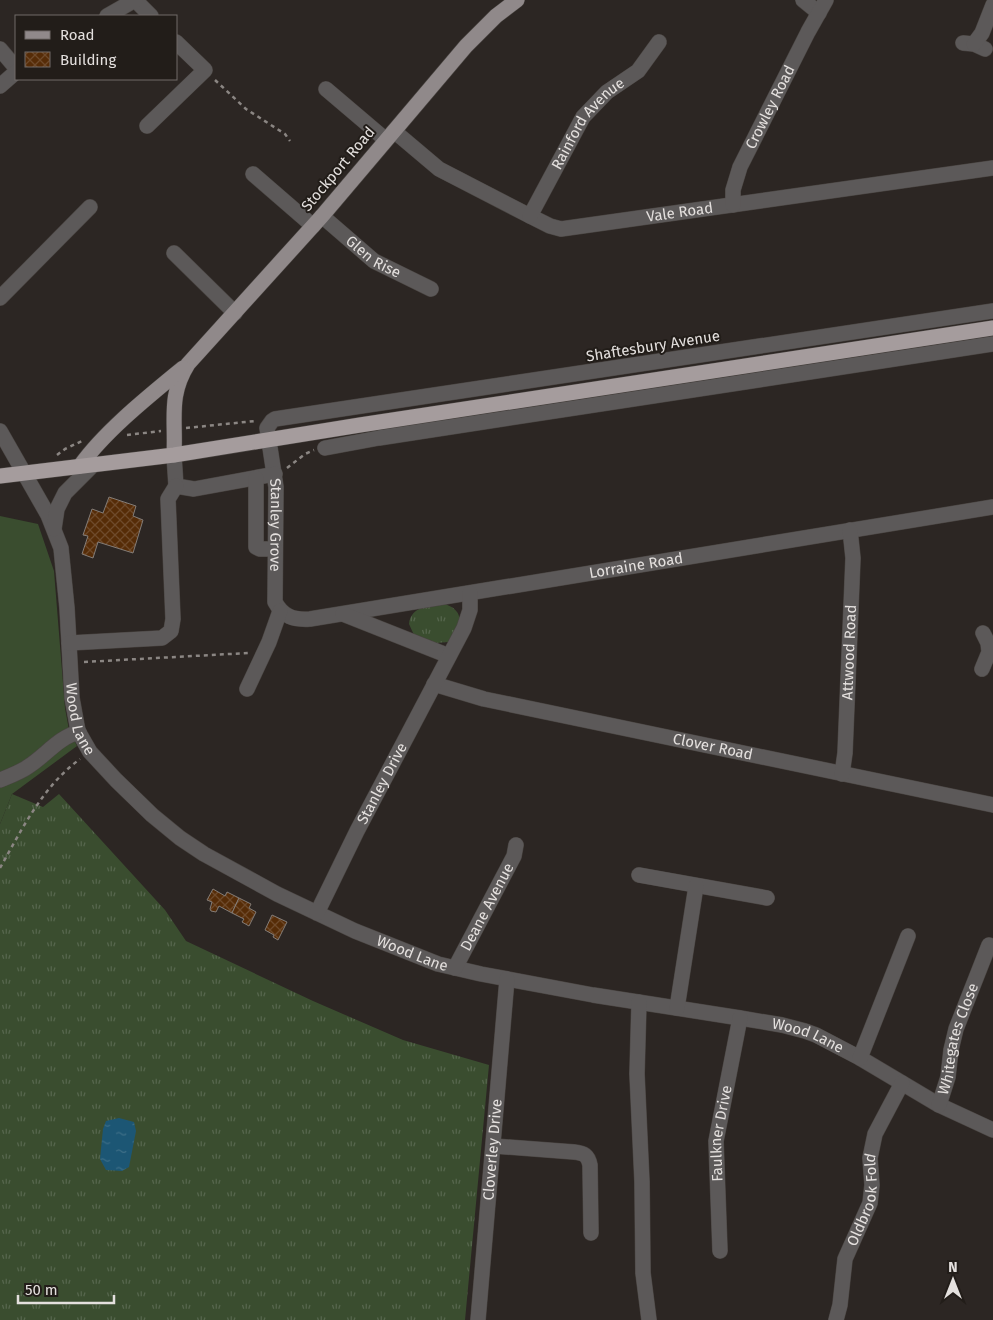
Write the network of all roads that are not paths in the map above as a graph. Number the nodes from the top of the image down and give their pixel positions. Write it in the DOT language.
graph roads {
  1 [pos="135,0"];
  2 [pos="517,0"];
  3 [pos="803,0"];
  4 [pos="993,5"];
  5 [pos="822,6"];
  6 [pos="109,15"];
  7 [pos="150,15"];
  8 [pos="659,42"];
  9 [pos="178,44"];
  10 [pos="974,45"];
  11 [pos="0,49"];
  12 [pos="15,67"];
  13 [pos="15,73"];
  14 [pos="0,86"];
  15 [pos="326,89"];
  16 [pos="147,126"];
  17 [pos="390,136"];
  18 [pos="993,168"];
  19 [pos="252,174"];
  20 [pos="732,205"];
  21 [pos="83,208"];
  22 [pos="530,216"];
  23 [pos="317,221"];
  24 [pos="174,253"];
  25 [pos="431,289"];
  26 [pos="0,298"];
  27 [pos="993,311"];
  28 [pos="234,313"];
  29 [pos="993,328"];
  30 [pos="993,344"];
  31 [pos="188,364"];
  32 [pos="319,414"];
  33 [pos="360,425"];
  34 [pos="326,430"];
  35 [pos="0,431"];
  36 [pos="268,439"];
  37 [pos="363,441"];
  38 [pos="174,455"];
  39 [pos="86,465"];
  40 [pos="26,474"];
  41 [pos="275,474"];
  42 [pos="0,476"];
  43 [pos="256,478"];
  44 [pos="176,486"];
  45 [pos="993,507"];
  46 [pos="54,529"];
  47 [pos="850,530"];
  48 [pos="275,549"];
  49 [pos="470,593"];
  50 [pos="280,611"];
  51 [pos="342,614"];
  52 [pos="983,633"];
  53 [pos="69,643"];
  54 [pos="991,652"];
  55 [pos="450,656"];
  56 [pos="982,669"];
  57 [pos="434,684"];
  58 [pos="247,689"];
  59 [pos="79,732"];
  60 [pos="842,774"];
  61 [pos="0,780"];
  62 [pos="993,805"];
  63 [pos="516,845"];
  64 [pos="639,876"];
  65 [pos="696,886"];
  66 [pos="767,898"];
  67 [pos="317,913"];
  68 [pos="908,936"];
  69 [pos="989,945"];
  70 [pos="455,968"];
  71 [pos="507,979"];
  72 [pos="639,1002"];
  73 [pos="677,1008"];
  74 [pos="740,1018"];
  75 [pos="860,1058"];
  76 [pos="902,1082"];
  77 [pos="939,1105"];
  78 [pos="993,1130"];
  79 [pos="494,1146"];
  80 [pos="591,1233"];
  81 [pos="721,1251"];
  82 [pos="478,1320"];
  83 [pos="649,1320"];
  84 [pos="836,1320"];
  1 -- 6 [label="street"];
  1 -- 7 [label="street"];
  2 -- 17 [label="main road, Stockport Road"];
  3 -- 5 [label="street"];
  4 -- 10 [label="street"];
  5 -- 20 [label="street, Crowley Road"];
  8 -- 22 [label="street, Rainford Avenue"];
  9 -- 16 [label="street"];
  11 -- 12 [label="street"];
  13 -- 14 [label="street"];
  15 -- 17 [label="street, Vale Road"];
  17 -- 22 [label="street, Vale Road"];
  17 -- 23 [label="main road, Stockport Road"];
  18 -- 20 [label="street, Vale Road"];
  19 -- 23 [label="street, Glen Rise"];
  20 -- 22 [label="street, Vale Road"];
  21 -- 26 [label="street"];
  23 -- 25 [label="street, Glen Rise"];
  23 -- 28 [label="main road, Stockport Road"];
  24 -- 28 [label="street"];
  27 -- 32 [label="street, Shaftesbury Avenue"];
  28 -- 31 [label="main road, Stockport Road"];
  29 -- 33 [label="highway"];
  30 -- 37 [label="street"];
  31 -- 38 [label="main road, Stockport Road"];
  31 -- 39 [label="main road, Stockport Road"];
  32 -- 34 [label="street"];
  32 -- 36 [label="street, Shaftesbury Avenue"];
  33 -- 34 [label="highway"];
  33 -- 37 [label="street"];
  34 -- 36 [label="highway"];
  34 -- 37 [label="street"];
  35 -- 40 [label="street, Wood Lane"];
  36 -- 38 [label="highway"];
  36 -- 41 [label="street, Stanley Grove"];
  38 -- 39 [label="highway"];
  38 -- 44 [label="street"];
  39 -- 40 [label="highway"];
  39 -- 46 [label="street, Wood Lane"];
  40 -- 42 [label="highway"];
  40 -- 46 [label="street, Wood Lane"];
  41 -- 43 [label="street"];
  41 -- 48 [label="street, Stanley Grove"];
  43 -- 44 [label="street"];
  43 -- 48 [label="street"];
  44 -- 53 [label="street"];
  45 -- 47 [label="street, Lorraine Road"];
  46 -- 53 [label="street, Wood Lane"];
  47 -- 49 [label="street, Lorraine Road"];
  47 -- 60 [label="street, Attwood Road"];
  48 -- 50 [label="street, Stanley Grove"];
  49 -- 51 [label="street, Lorraine Road"];
  49 -- 55 [label="street, Stanley Drive"];
  50 -- 51 [label="street, Lorraine Road"];
  50 -- 58 [label="street"];
  51 -- 55 [label="street"];
  52 -- 54 [label="street"];
  53 -- 59 [label="street, Wood Lane"];
  54 -- 56 [label="street"];
  55 -- 57 [label="street, Stanley Drive"];
  57 -- 60 [label="street, Clover Road"];
  57 -- 67 [label="street, Stanley Drive"];
  59 -- 61 [label="street"];
  59 -- 67 [label="street, Wood Lane"];
  60 -- 62 [label="street, Clover Road"];
  63 -- 70 [label="street, Deane Avenue"];
  64 -- 65 [label="street"];
  65 -- 66 [label="street"];
  65 -- 73 [label="street"];
  67 -- 70 [label="street, Wood Lane"];
  68 -- 75 [label="street"];
  69 -- 77 [label="street, Whitegates Close"];
  70 -- 71 [label="street, Wood Lane"];
  71 -- 72 [label="street, Wood Lane"];
  71 -- 79 [label="street, Cloverley Drive"];
  72 -- 73 [label="street, Wood Lane"];
  72 -- 83 [label="street"];
  73 -- 74 [label="street, Wood Lane"];
  74 -- 75 [label="street, Wood Lane"];
  74 -- 81 [label="street, Faulkner Drive"];
  75 -- 76 [label="street, Wood Lane"];
  76 -- 77 [label="street, Wood Lane"];
  76 -- 84 [label="street, Oldbrook Fold"];
  77 -- 78 [label="street, Wood Lane"];
  79 -- 80 [label="street"];
  79 -- 82 [label="street, Cloverley Drive"];
}
